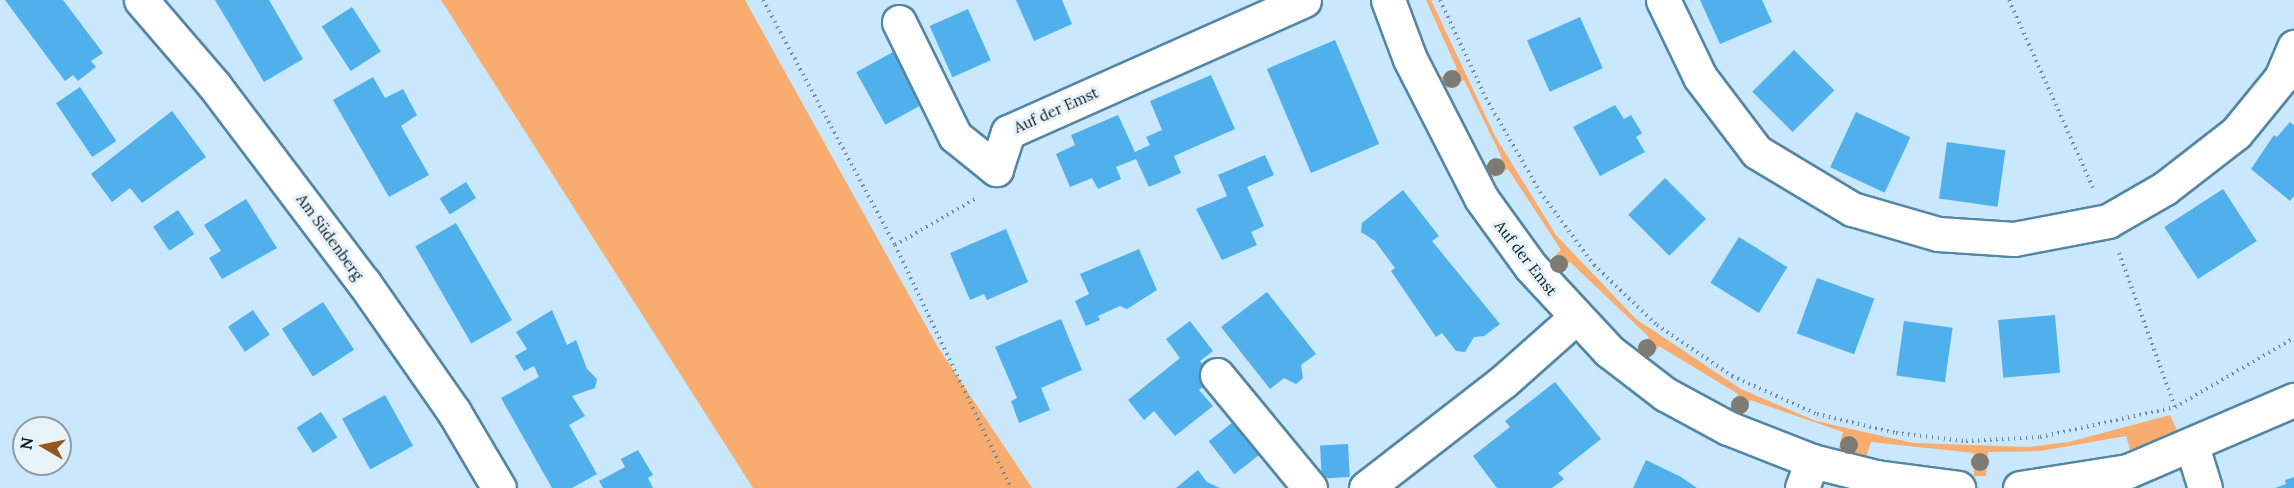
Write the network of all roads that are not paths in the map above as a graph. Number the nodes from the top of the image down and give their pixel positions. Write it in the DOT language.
graph roads {
  1 [pos="141,0"];
  2 [pos="1304,0"];
  3 [pos="1388,0"];
  4 [pos="1663,0"];
  5 [pos="899,22"];
  6 [pos="2294,47"];
  7 [pos="1575,318"];
  8 [pos="1217,375"];
  9 [pos="2294,400"];
  10 [pos="2192,447"];
  11 [pos="1807,474"];
  12 [pos="500,488"];
  13 [pos="1310,488"];
  14 [pos="1366,488"];
  15 [pos="1958,488"];
  16 [pos="2020,488"];
  17 [pos="2205,488"];
  1 -- 12 [label="street, Am Südenberg"];
  2 -- 5 [label="street, Auf der Emst"];
  3 -- 7 [label="street, Auf der Emst"];
  4 -- 6 [label="street"];
  7 -- 11 [label="street, Auf der Emst"];
  7 -- 14 [label="street"];
  8 -- 13 [label="street"];
  9 -- 10 [label="street"];
  10 -- 16 [label="street"];
  10 -- 17 [label="street"];
  11 -- 15 [label="street, Auf der Emst"];
}
